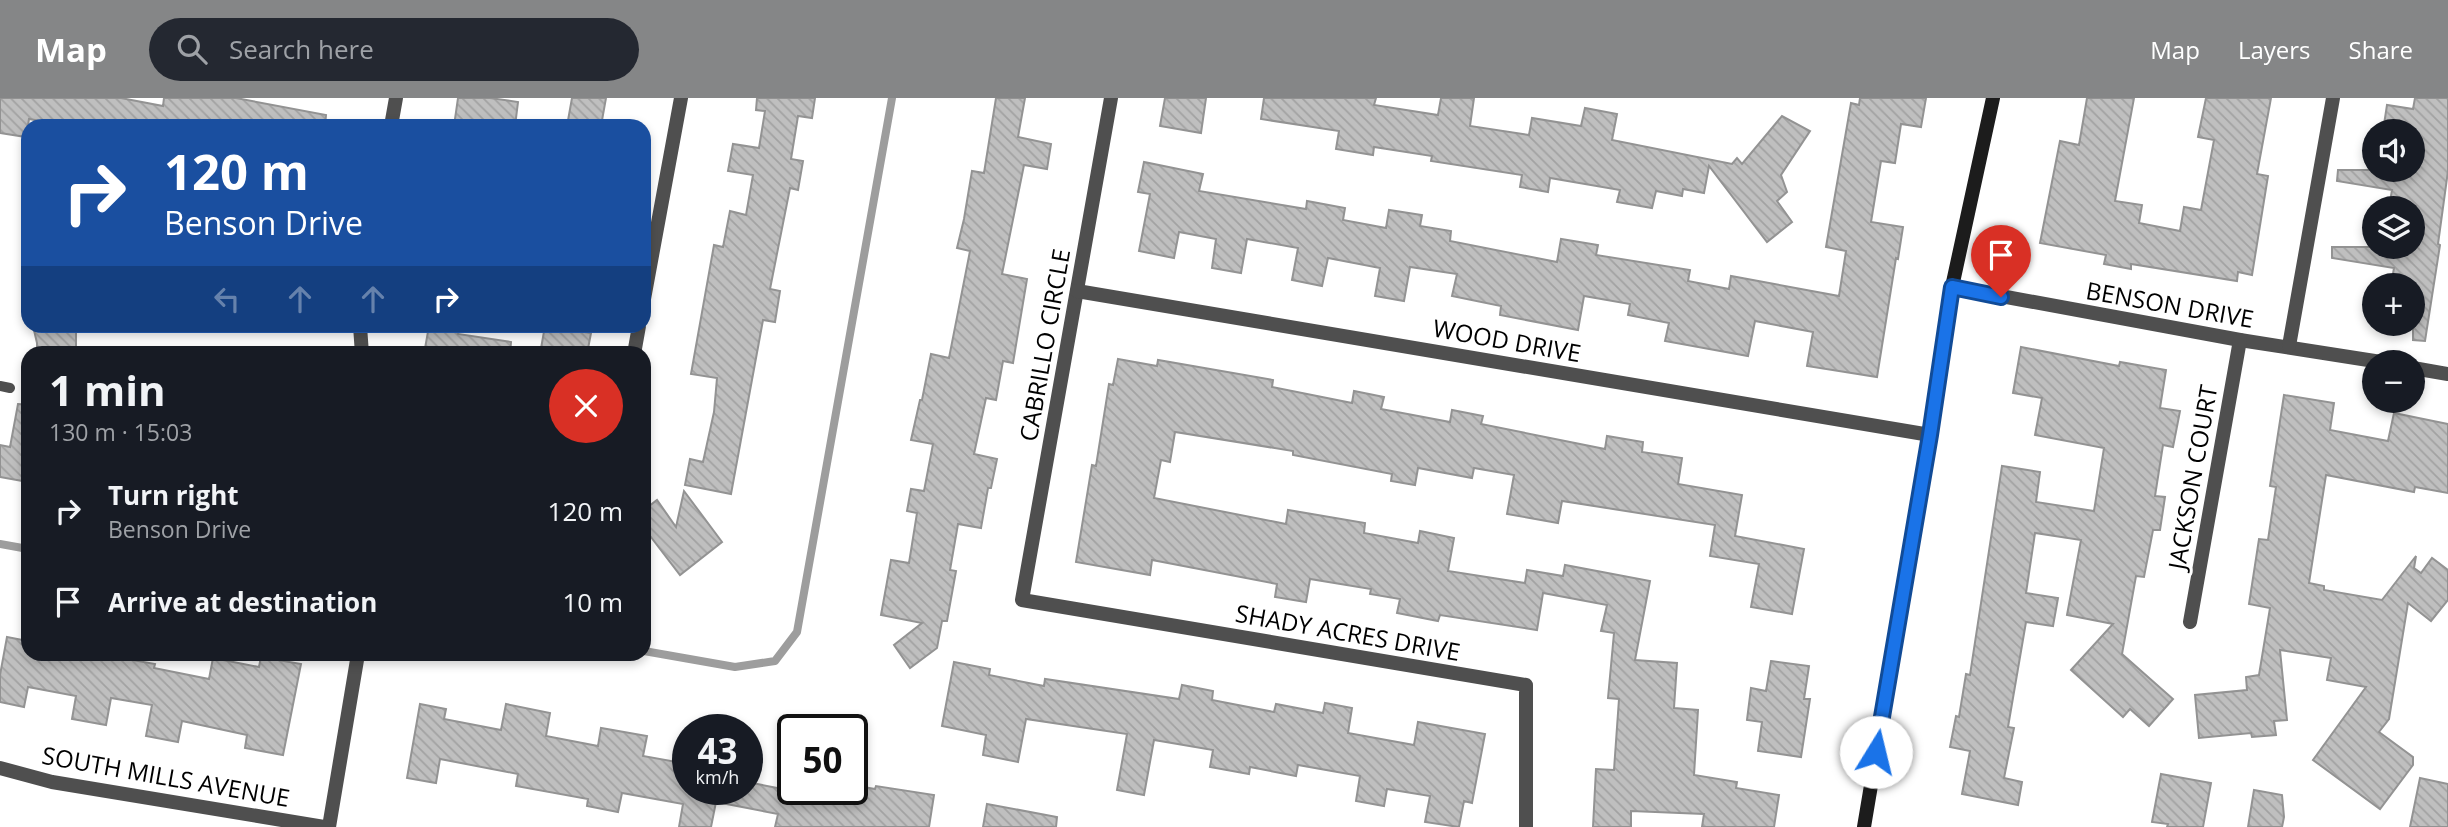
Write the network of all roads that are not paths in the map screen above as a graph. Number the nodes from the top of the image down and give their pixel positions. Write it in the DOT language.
graph roads {
  1 [pos="397,98"];
  2 [pos="681,98"];
  3 [pos="1111,98"];
  4 [pos="1993,98"];
  5 [pos="2333,98"];
  6 [pos="392,119"];
  7 [pos="651,261"];
  8 [pos="1952,287"];
  9 [pos="1077,290"];
  10 [pos="2240,340"];
  11 [pos="2289,346"];
  12 [pos="2362,359"];
  13 [pos="2425,370"];
  14 [pos="2448,374"];
  15 [pos="1930,435"];
  16 [pos="1022,600"];
  17 [pos="2190,622"];
  18 [pos="357,661"];
  19 [pos="0,768"];
  20 [pos="326,827"];
  21 [pos="1526,827"];
  22 [pos="1864,827"];
  1 -- 6 [label="street"];
  2 -- 7 [label="street"];
  3 -- 9 [label="street, CABRILLO CIRCLE"];
  4 -- 8 [label="main road"];
  5 -- 11 [label="street"];
  8 -- 10 [label="street, BENSON DRIVE"];
  8 -- 15 [label="main road"];
  9 -- 15 [label="street, WOOD DRIVE"];
  9 -- 16 [label="street, CABRILLO CIRCLE"];
  10 -- 11 [label="street, BENSON DRIVE"];
  10 -- 17 [label="street, JACKSON COURT"];
  11 -- 12 [label="street, BENSON DRIVE"];
  13 -- 14 [label="street"];
  15 -- 22 [label="main road"];
  16 -- 21 [label="street, SHADY ACRES DRIVE"];
  18 -- 20 [label="street"];
  19 -- 20 [label="street, SOUTH MILLS AVENUE"];
}
